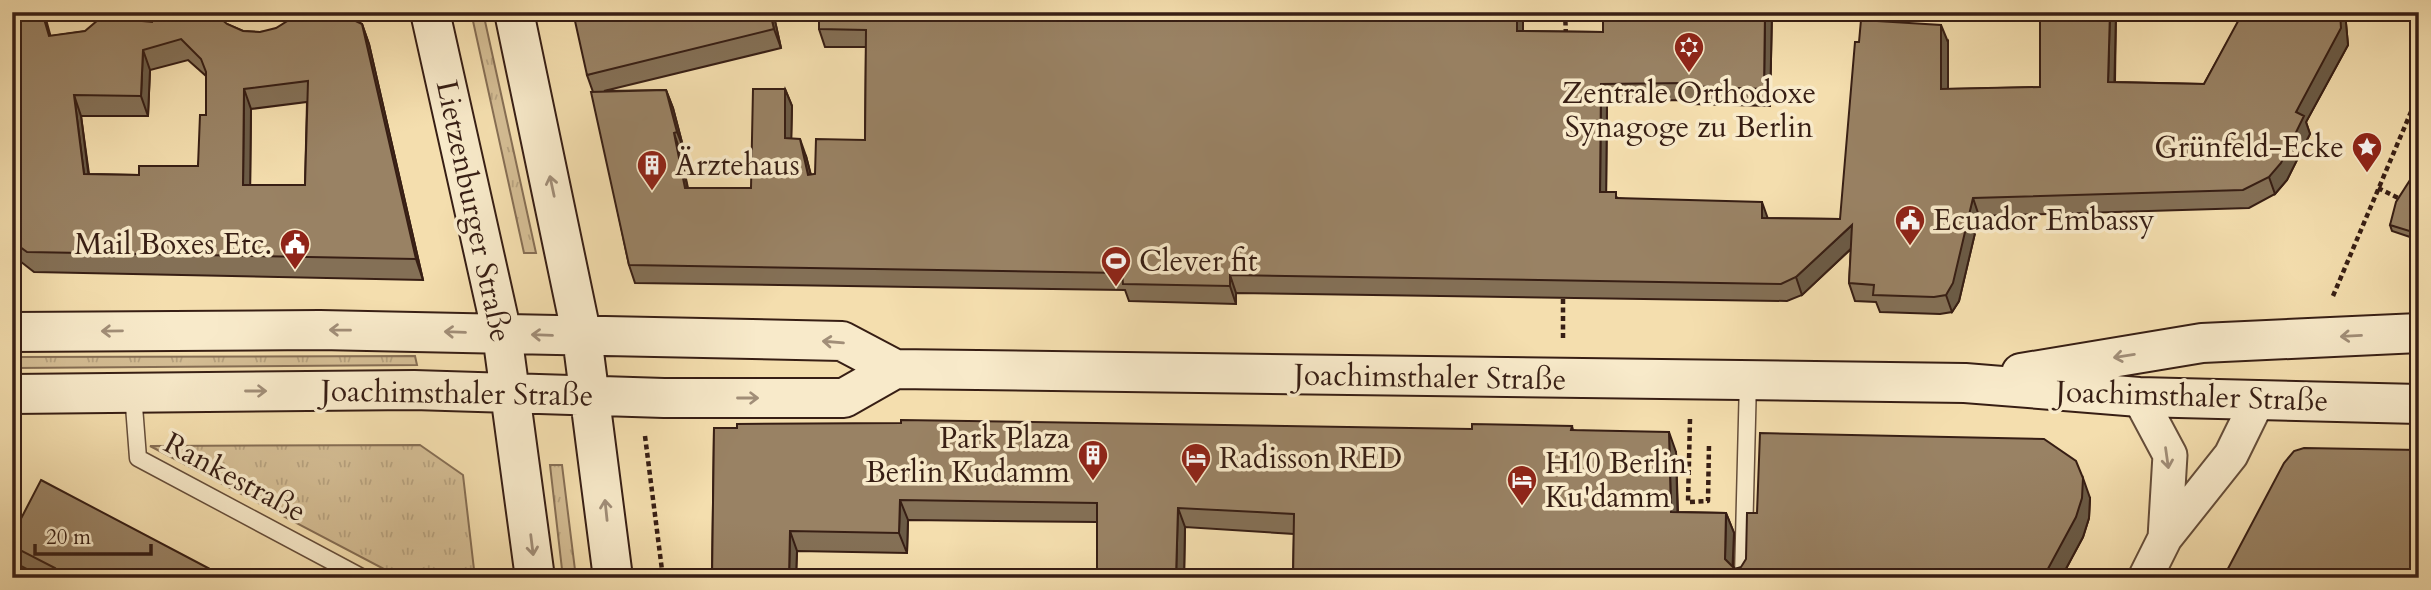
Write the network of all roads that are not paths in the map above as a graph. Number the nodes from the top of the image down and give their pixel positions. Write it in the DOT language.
graph roads {
  1 [pos="430,12"];
  2 [pos="514,12"];
  3 [pos="12,332"];
  4 [pos="2419,333"];
  5 [pos="502,334"];
  6 [pos="582,337"];
  7 [pos="895,369"];
  8 [pos="1748,380"];
  9 [pos="1965,383"];
  10 [pos="132,391"];
  11 [pos="511,393"];
  12 [pos="12,394"];
  13 [pos="591,396"];
  14 [pos="2139,397"];
  15 [pos="2258,400"];
  16 [pos="2419,404"];
  17 [pos="2165,538"];
  18 [pos="363,578"];
  19 [pos="535,578"];
  20 [pos="613,578"];
  21 [pos="1743,578"];
  22 [pos="2144,578"];
  1 -- 5 [label="main road, Lietzenburger Straße"];
  6 -- 2 [label="main road, one-way"];
  5 -- 3 [label="main road, Joachimsthaler Straße, one-way"];
  4 -- 9 [label="main road, Joachimsthaler Straße, one-way"];
  6 -- 5 [label="main road, Joachimsthaler Straße, one-way"];
  5 -- 11 [label="main road, Lietzenburger Straße"];
  7 -- 6 [label="main road, Joachimsthaler Straße, one-way"];
  6 -- 13 [label="main road"];
  7 -- 8 [label="main road, Joachimsthaler Straße"];
  13 -- 7 [label="main road, Joachimsthaler Straße, one-way"];
  8 -- 9 [label="main road, Joachimsthaler Straße"];
  8 -- 21 [label="lane"];
  9 -- 14 [label="main road, Joachimsthaler Straße"];
  10 -- 11 [label="main road, Joachimsthaler Straße, one-way"];
  10 -- 12 [label="main road, Joachimsthaler Straße"];
  10 -- 18 [label="lane, Rankestraße"];
  11 -- 13 [label="main road, Joachimsthaler Straße"];
  11 -- 19 [label="main road, Lietzenburger Straße, one-way"];
  20 -- 13 [label="main road, one-way"];
  14 -- 15 [label="main road, Joachimsthaler Straße"];
  14 -- 17 [label="street, one-way"];
  15 -- 16 [label="main road, Joachimsthaler Straße"];
  15 -- 17 [label="street"];
  17 -- 22 [label="street"];
}
